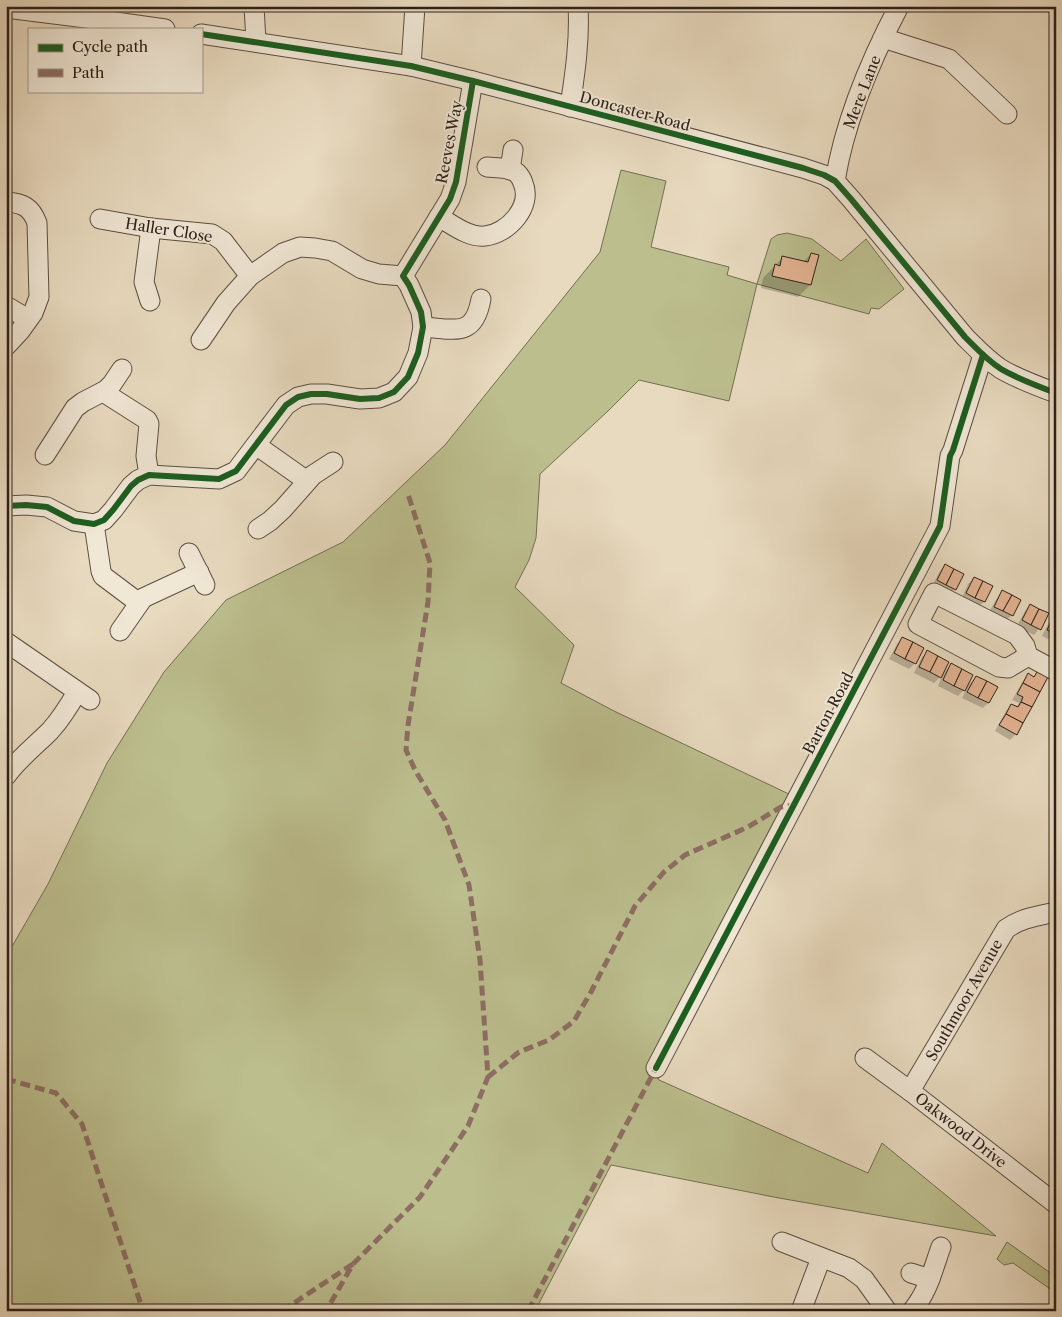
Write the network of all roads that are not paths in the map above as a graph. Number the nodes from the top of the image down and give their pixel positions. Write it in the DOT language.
graph roads {
  1 [pos="254,6"];
  2 [pos="416,6"];
  3 [pos="578,6"];
  4 [pos="899,6"];
  5 [pos="14,8"];
  6 [pos="95,12"];
  7 [pos="161,28"];
  8 [pos="202,34"];
  9 [pos="883,38"];
  10 [pos="256,42"];
  11 [pos="412,66"];
  12 [pos="473,81"];
  13 [pos="570,107"];
  14 [pos="1007,114"];
  15 [pos="513,150"];
  16 [pos="487,167"];
  17 [pos="510,170"];
  18 [pos="835,181"];
  19 [pos="6,202"];
  20 [pos="439,218"];
  21 [pos="100,219"];
  22 [pos="151,228"];
  23 [pos="250,276"];
  24 [pos="403,276"];
  25 [pos="481,299"];
  26 [pos="150,301"];
  27 [pos="6,306"];
  28 [pos="28,319"];
  29 [pos="423,327"];
  30 [pos="200,340"];
  31 [pos="6,346"];
  32 [pos="983,355"];
  33 [pos="122,369"];
  34 [pos="103,392"];
  35 [pos="1056,392"];
  36 [pos="256,445"];
  37 [pos="45,455"];
  38 [pos="333,462"];
  39 [pos="149,475"];
  40 [pos="307,481"];
  41 [pos="6,506"];
  42 [pos="94,524"];
  43 [pos="258,529"];
  44 [pos="189,553"];
  45 [pos="139,603"];
  46 [pos="120,631"];
  47 [pos="6,642"];
  48 [pos="1028,656"];
  49 [pos="1056,671"];
  50 [pos="6,776"];
  51 [pos="1056,912"];
  52 [pos="864,1058"];
  53 [pos="656,1068"];
  54 [pos="910,1091"];
  55 [pos="1056,1204"];
  56 [pos="782,1242"];
  57 [pos="941,1247"];
  58 [pos="821,1258"];
  59 [pos="910,1273"];
  60 [pos="930,1280"];
  61 [pos="801,1311"];
  62 [pos="887,1311"];
  63 [pos="912,1311"];
  1 -- 10 [label="street"];
  2 -- 11 [label="street"];
  3 -- 13 [label="street"];
  4 -- 9 [label="street, Mere Lane"];
  5 -- 6 [label="street"];
  6 -- 7 [label="street"];
  8 -- 10 [label="street, Doncaster Road"];
  9 -- 14 [label="street"];
  9 -- 18 [label="street, Mere Lane"];
  10 -- 11 [label="street, Doncaster Road"];
  11 -- 12 [label="street, Doncaster Road"];
  12 -- 13 [label="street, Doncaster Road"];
  12 -- 20 [label="street, Reeves Way"];
  13 -- 18 [label="street, Doncaster Road"];
  15 -- 17 [label="street"];
  16 -- 17 [label="street"];
  17 -- 20 [label="street"];
  18 -- 32 [label="street, Doncaster Road"];
  19 -- 28 [label="street"];
  20 -- 24 [label="street, Reeves Way"];
  21 -- 22 [label="street, Haller Close"];
  22 -- 23 [label="street, Haller Close"];
  22 -- 26 [label="street"];
  23 -- 24 [label="street"];
  23 -- 30 [label="street"];
  24 -- 29 [label="street"];
  25 -- 29 [label="street"];
  27 -- 28 [label="street"];
  28 -- 31 [label="street"];
  29 -- 36 [label="street"];
  32 -- 35 [label="street, Doncaster Road"];
  32 -- 53 [label="street, Barton Road"];
  33 -- 34 [label="street"];
  34 -- 37 [label="street"];
  34 -- 39 [label="street"];
  36 -- 39 [label="street"];
  36 -- 40 [label="street"];
  38 -- 40 [label="street"];
  39 -- 42 [label="street"];
  40 -- 43 [label="street"];
  41 -- 42 [label="street"];
  42 -- 45 [label="street"];
  44 -- 45 [label="street"];
  45 -- 46 [label="street"];
  47 -- 50 [label="street"];
  48 -- 48 [label="street"];
  48 -- 49 [label="street"];
  51 -- 54 [label="street, Southmoor Avenue"];
  52 -- 54 [label="street, Oakwood Drive"];
  54 -- 55 [label="street, Oakwood Drive"];
  56 -- 58 [label="street"];
  57 -- 60 [label="street"];
  58 -- 61 [label="street"];
  58 -- 62 [label="street"];
  59 -- 60 [label="street"];
  60 -- 63 [label="street"];
}
